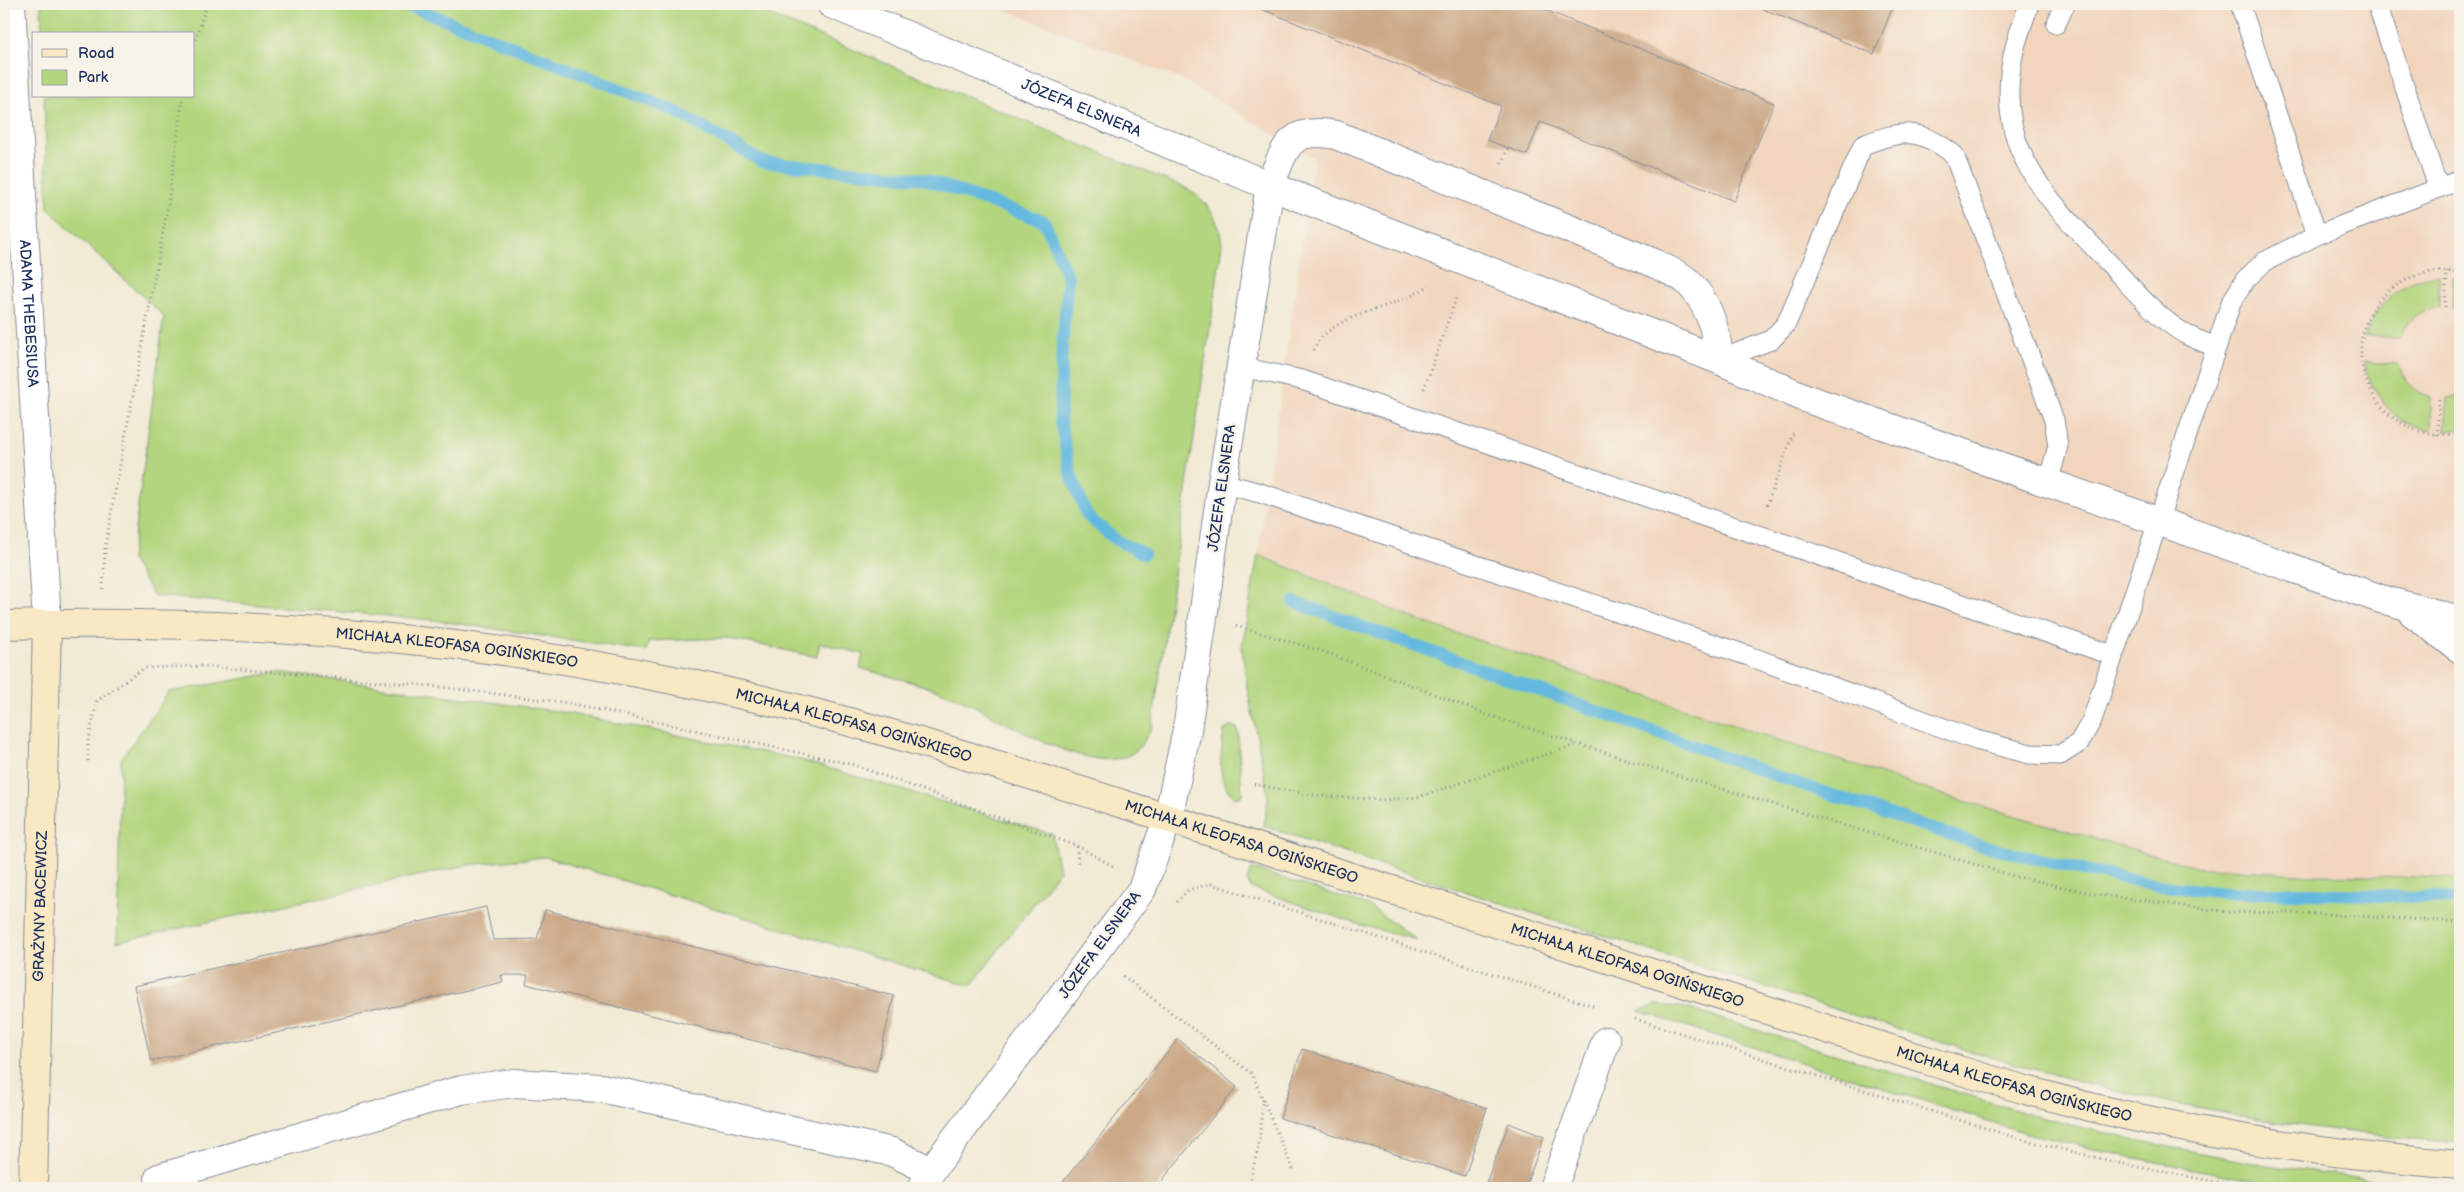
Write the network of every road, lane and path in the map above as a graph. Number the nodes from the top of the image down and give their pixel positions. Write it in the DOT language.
graph roads {
  1 [pos="12,4"];
  2 [pos="207,4"];
  3 [pos="831,4"];
  4 [pos="2029,4"];
  5 [pos="2065,4"];
  6 [pos="2240,4"];
  7 [pos="2377,4"];
  8 [pos="2056,24"];
  9 [pos="195,41"];
  10 [pos="183,98"];
  11 [pos="2460,180"];
  12 [pos="1270,186"];
  13 [pos="2438,187"];
  14 [pos="2317,235"];
  15 [pos="1460,259"];
  16 [pos="2447,272"];
  17 [pos="2460,274"];
  18 [pos="2445,307"];
  19 [pos="2216,347"];
  20 [pos="1311,357"];
  21 [pos="1719,360"];
  22 [pos="1241,367"];
  23 [pos="1805,398"];
  24 [pos="2439,399"];
  25 [pos="2460,433"];
  26 [pos="2438,435"];
  27 [pos="2048,482"];
  28 [pos="1222,484"];
  29 [pos="2159,522"];
  30 [pos="1757,534"];
  31 [pos="103,594"];
  32 [pos="2404,606"];
  33 [pos="2460,620"];
  34 [pos="47,624"];
  35 [pos="4,625"];
  36 [pos="1236,626"];
  37 [pos="2460,649"];
  38 [pos="2112,655"];
  39 [pos="1579,744"];
  40 [pos="88,761"];
  41 [pos="1254,784"];
  42 [pos="1168,818"];
  43 [pos="1078,865"];
  44 [pos="1173,905"];
  45 [pos="2460,922"];
  46 [pos="1121,975"];
  47 [pos="1600,1008"];
  48 [pos="1632,1018"];
  49 [pos="1606,1041"];
  50 [pos="1263,1097"];
  51 [pos="2460,1165"];
  52 [pos="1294,1172"];
  53 [pos="159,1178"];
  54 [pos="926,1179"];
  55 [pos="33,1188"];
  56 [pos="1248,1188"];
  57 [pos="1553,1188"];
  58 [pos="2248,1188"];
  1 -- 34 [label="street, ADAMA THEBESIUSA"];
  2 -- 9 [label="path"];
  3 -- 12 [label="street, JÓZEFA ELSNERA"];
  4 -- 19 [label="lane"];
  5 -- 8 [label="lane"];
  6 -- 14 [label="lane"];
  7 -- 13 [label="lane"];
  10 -- 31 [label="path"];
  11 -- 13 [label="lane"];
  12 -- 15 [label="street"];
  12 -- 21 [label="street"];
  12 -- 22 [label="street, JÓZEFA ELSNERA"];
  13 -- 14 [label="lane"];
  14 -- 19 [label="lane"];
  15 -- 20 [label="path"];
  15 -- 21 [label="street"];
  16 -- 17 [label="path"];
  16 -- 18 [label="path"];
  16 -- 26 [label="path"];
  19 -- 29 [label="lane"];
  21 -- 23 [label="street"];
  21 -- 27 [label="lane"];
  22 -- 28 [label="street, JÓZEFA ELSNERA"];
  22 -- 30 [label="lane"];
  23 -- 27 [label="street"];
  23 -- 30 [label="path"];
  24 -- 26 [label="path"];
  25 -- 26 [label="path"];
  27 -- 29 [label="street"];
  28 -- 38 [label="lane"];
  28 -- 42 [label="street, JÓZEFA ELSNERA"];
  29 -- 32 [label="street"];
  29 -- 38 [label="lane"];
  30 -- 38 [label="lane"];
  32 -- 33 [label="street"];
  32 -- 37 [label="street"];
  34 -- 35 [label="street, MICHAŁA KLEOFASA OGIŃSKIEGO"];
  34 -- 42 [label="street, MICHAŁA KLEOFASA OGIŃSKIEGO"];
  34 -- 55 [label="street, GRAŻYNY BACEWICZ"];
  36 -- 39 [label="path"];
  39 -- 41 [label="path"];
  39 -- 45 [label="path"];
  40 -- 43 [label="path"];
  42 -- 51 [label="street, MICHAŁA KLEOFASA OGIŃSKIEGO"];
  42 -- 54 [label="street, JÓZEFA ELSNERA"];
  44 -- 47 [label="path"];
  46 -- 50 [label="path"];
  48 -- 58 [label="path"];
  49 -- 57 [label="street"];
  50 -- 52 [label="path"];
  50 -- 56 [label="path"];
  53 -- 54 [label="street"];
}
